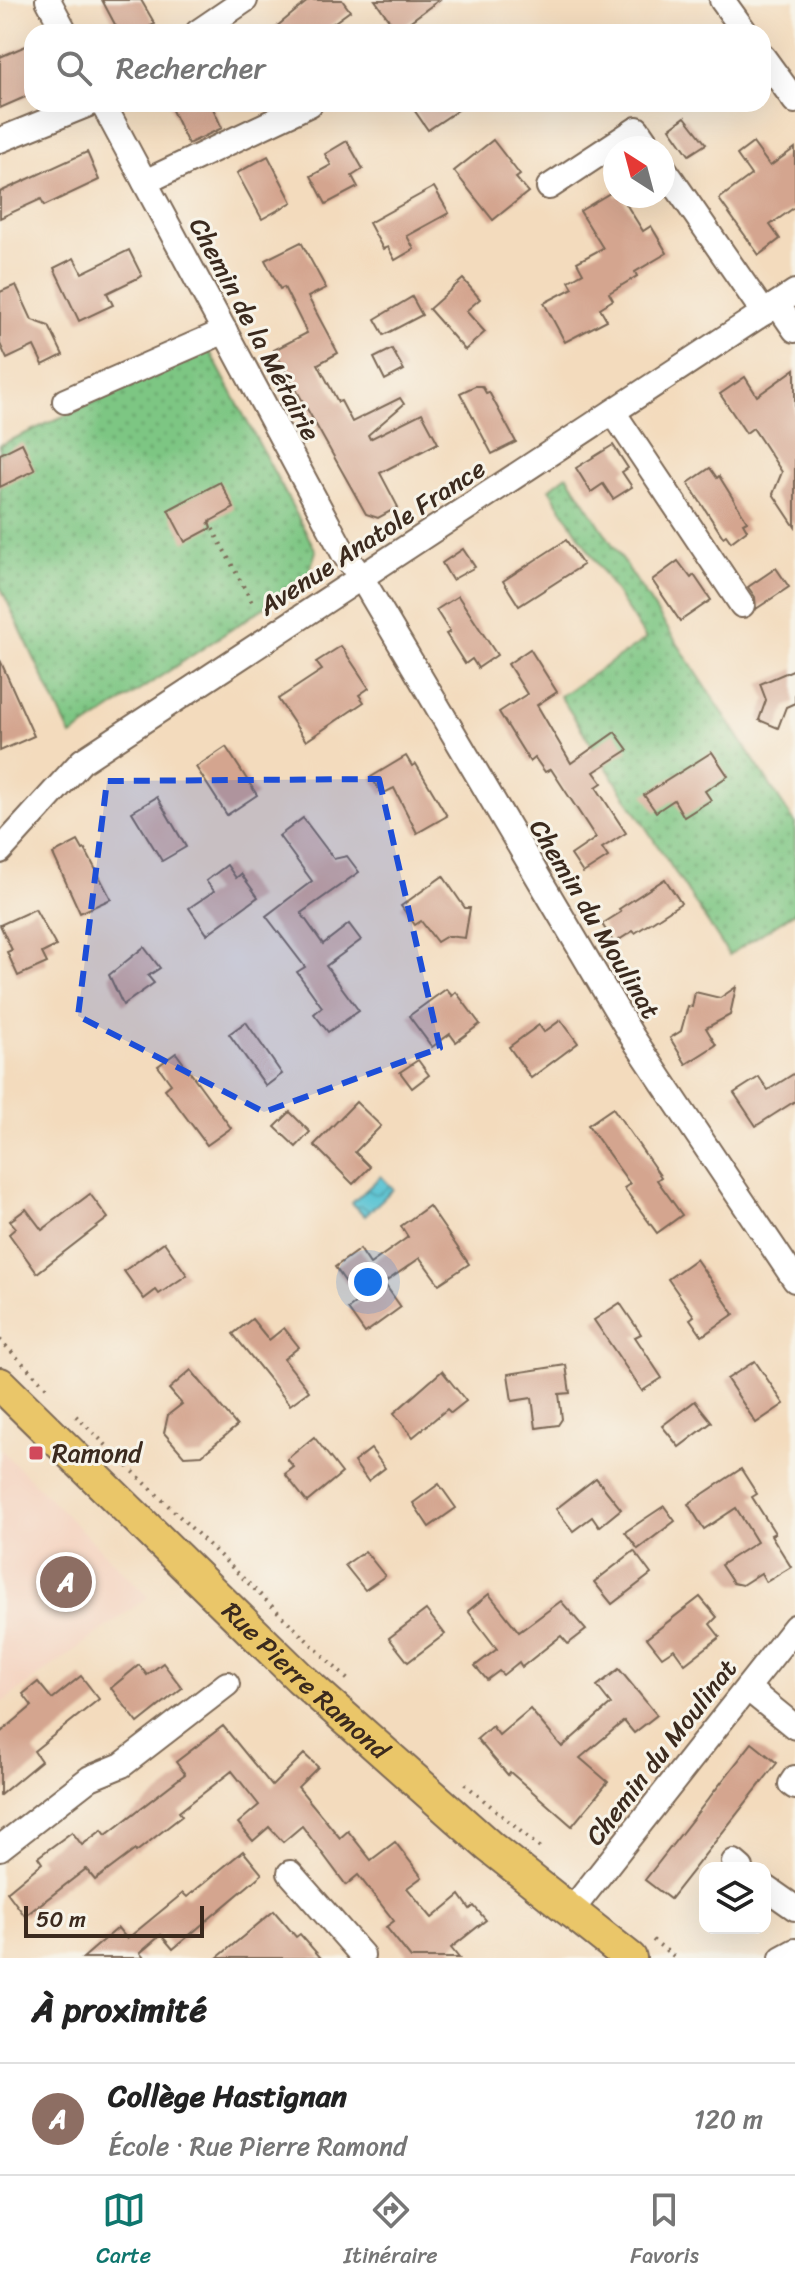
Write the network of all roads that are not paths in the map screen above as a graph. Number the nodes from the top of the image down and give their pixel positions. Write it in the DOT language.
graph roads {
  1 [pos="48,0"];
  2 [pos="245,0"];
  3 [pos="722,0"];
  4 [pos="61,24"];
  5 [pos="210,24"];
  6 [pos="739,24"];
  7 [pos="771,68"];
  8 [pos="795,101"];
  9 [pos="69,112"];
  10 [pos="107,112"];
  11 [pos="293,112"];
  12 [pos="626,136"];
  13 [pos="642,136"];
  14 [pos="0,140"];
  15 [pos="603,151"];
  16 [pos="675,181"];
  17 [pos="145,182"];
  18 [pos="549,187"];
  19 [pos="779,303"];
  20 [pos="795,330"];
  21 [pos="225,331"];
  22 [pos="65,401"];
  23 [pos="613,412"];
  24 [pos="361,577"];
  25 [pos="742,605"];
  26 [pos="0,851"];
  27 [pos="795,1280"];
  28 [pos="0,1384"];
  29 [pos="795,1627"];
  30 [pos="227,1684"];
  31 [pos="747,1688"];
  32 [pos="795,1727"];
  33 [pos="795,1778"];
  34 [pos="795,1787"];
  35 [pos="0,1848"];
  36 [pos="290,1873"];
  37 [pos="771,1891"];
  38 [pos="795,1908"];
  39 [pos="571,1911"];
  40 [pos="640,1948"];
  41 [pos="795,1951"];
  42 [pos="362,1957"];
  43 [pos="782,1958"];
  1 -- 4 [label="street"];
  2 -- 5 [label="street"];
  3 -- 6 [label="street"];
  7 -- 8 [label="street"];
  9 -- 14 [label="street"];
  10 -- 17 [label="street, Chemin de la Métairie"];
  11 -- 17 [label="street"];
  12 -- 13 [label="street"];
  15 -- 18 [label="street"];
  16 -- 19 [label="street"];
  17 -- 21 [label="street, Chemin de la Métairie"];
  19 -- 20 [label="street"];
  19 -- 23 [label="street, Avenue Anatole France"];
  21 -- 22 [label="street"];
  21 -- 24 [label="street, Chemin de la Métairie"];
  23 -- 24 [label="street, Avenue Anatole France"];
  23 -- 25 [label="street"];
  24 -- 26 [label="street, Avenue Anatole France"];
  24 -- 27 [label="street, Chemin du Moulinat"];
  28 -- 39 [label="main road, Rue Pierre Ramond"];
  29 -- 31 [label="street, Chemin du Moulinat"];
  30 -- 35 [label="street"];
  31 -- 32 [label="street"];
  31 -- 39 [label="street, Chemin du Moulinat"];
  33 -- 34 [label="street"];
  36 -- 42 [label="street"];
  37 -- 38 [label="street"];
  39 -- 40 [label="main road, Rue Pierre Ramond"];
  41 -- 43 [label="street"];
}
